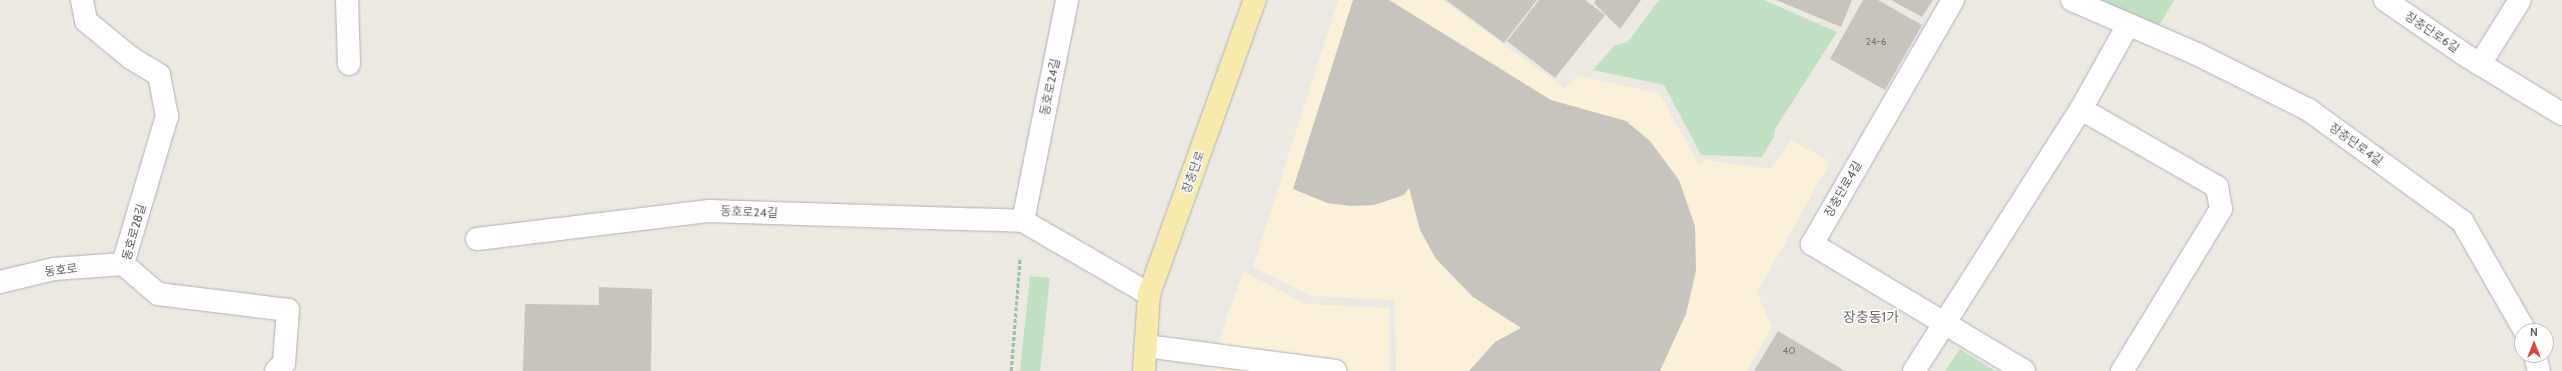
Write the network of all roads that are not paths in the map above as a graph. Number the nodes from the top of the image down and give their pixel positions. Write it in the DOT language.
graph roads {
  1 [pos="82,0"];
  2 [pos="347,0"];
  3 [pos="1067,0"];
  4 [pos="1255,0"];
  5 [pos="1952,0"];
  6 [pos="2072,0"];
  7 [pos="2385,0"];
  8 [pos="2520,0"];
  9 [pos="2128,25"];
  10 [pos="349,64"];
  11 [pos="2480,64"];
  12 [pos="2081,109"];
  13 [pos="2562,114"];
  14 [pos="1023,221"];
  15 [pos="477,239"];
  16 [pos="123,264"];
  17 [pos="0,282"];
  18 [pos="1149,294"];
  19 [pos="2520,323"];
  20 [pos="1945,324"];
  21 [pos="1146,346"];
  22 [pos="276,371"];
  23 [pos="1144,371"];
  24 [pos="1335,371"];
  25 [pos="1914,371"];
  26 [pos="2024,371"];
  27 [pos="2122,371"];
  1 -- 16 [label="street, 동호로28길"];
  2 -- 10 [label="street"];
  3 -- 14 [label="street, 동호로24길"];
  4 -- 18 [label="main road, 장충단로"];
  5 -- 20 [label="street, 장충단로4길"];
  6 -- 9 [label="street, 장충단로4길"];
  7 -- 11 [label="street, 장충단로6길"];
  8 -- 11 [label="street"];
  9 -- 12 [label="street"];
  9 -- 19 [label="street, 장충단로4길"];
  11 -- 13 [label="street, 장충단로6길"];
  12 -- 20 [label="street"];
  12 -- 27 [label="street"];
  14 -- 15 [label="street, 동호로24길"];
  14 -- 18 [label="street, 동호로24길"];
  16 -- 17 [label="street, 동호로"];
  16 -- 22 [label="street, 동호로28길"];
  18 -- 21 [label="main road, 장충단로"];
  20 -- 25 [label="street"];
  20 -- 26 [label="street, 장충단로4길"];
  21 -- 23 [label="main road, 장충단로"];
  21 -- 24 [label="street"];
}
